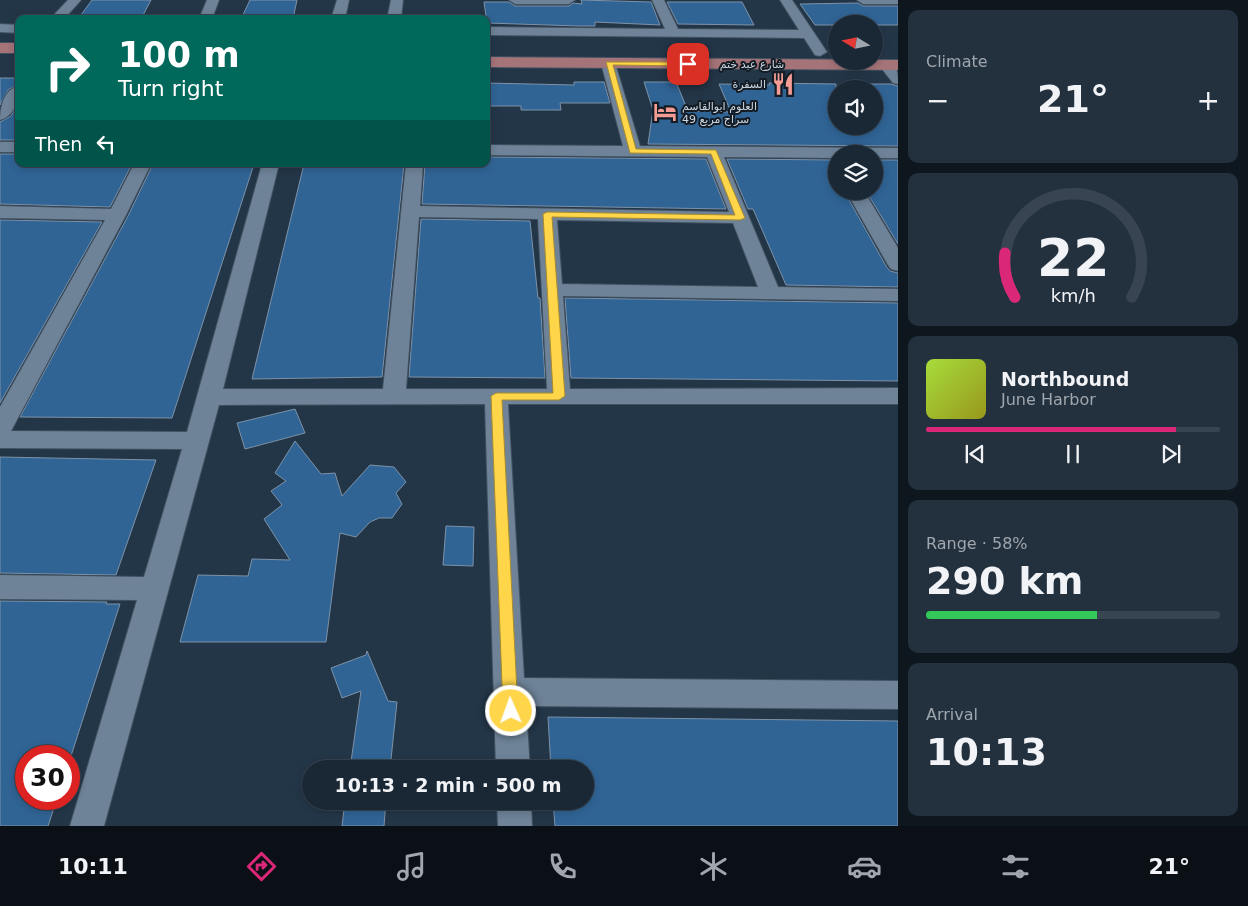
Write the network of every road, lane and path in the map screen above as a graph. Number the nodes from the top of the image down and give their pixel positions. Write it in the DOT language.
graph roads {
  1 [pos="75,0"];
  2 [pos="213,0"];
  3 [pos="343,0"];
  4 [pos="398,0"];
  5 [pos="515,0"];
  6 [pos="658,0"];
  7 [pos="786,0"];
  8 [pos="863,0"];
  9 [pos="898,0"];
  10 [pos="571,12"];
  11 [pos="60,15"];
  12 [pos="207,15"];
  13 [pos="339,15"];
  14 [pos="395,15"];
  15 [pos="0,28"];
  16 [pos="15,29"];
  17 [pos="490,30"];
  18 [pos="673,32"];
  19 [pos="807,34"];
  20 [pos="490,50"];
  21 [pos="828,52"];
  22 [pos="883,52"];
  23 [pos="898,52"];
  24 [pos="490,62"];
  25 [pos="608,63"];
  26 [pos="892,65"];
  27 [pos="898,80"];
  28 [pos="15,95"];
  29 [pos="0,115"];
  30 [pos="0,147"];
  31 [pos="15,147"];
  32 [pos="490,150"];
  33 [pos="633,151"];
  34 [pos="714,152"];
  35 [pos="898,153"];
  36 [pos="883,154"];
  37 [pos="828,156"];
  38 [pos="141,167"];
  39 [pos="269,167"];
  40 [pos="414,167"];
  41 [pos="860,200"];
  42 [pos="411,211"];
  43 [pos="0,212"];
  44 [pos="547,214"];
  45 [pos="117,215"];
  46 [pos="740,218"];
  47 [pos="898,265"];
  48 [pos="552,290"];
  49 [pos="771,294"];
  50 [pos="898,295"];
  51 [pos="496,396"];
  52 [pos="559,396"];
  53 [pos="898,396"];
  54 [pos="209,397"];
  55 [pos="394,397"];
  56 [pos="0,429"];
  57 [pos="0,439"];
  58 [pos="196,441"];
  59 [pos="0,587"];
  60 [pos="153,589"];
  61 [pos="510,692"];
  62 [pos="898,695"];
  63 [pos="513,760"];
  64 [pos="514,810"];
  65 [pos="87,826"];
  66 [pos="515,826"];
  1 -- 11 [label="street"];
  2 -- 12 [label="street"];
  3 -- 13 [label="street"];
  4 -- 14 [label="street"];
  5 -- 10 [label="street"];
  6 -- 18 [label="street"];
  7 -- 19 [label="street"];
  8 -- 9 [label="street"];
  10 -- 17 [label="street"];
  10 -- 18 [label="street"];
  15 -- 16 [label="street"];
  18 -- 19 [label="street"];
  19 -- 21 [label="street"];
  20 -- 21 [label="main road, شارع عبد ختم"];
  22 -- 23 [label="main road"];
  24 -- 25 [label="main road, شارع عبد ختم"];
  25 -- 26 [label="main road, شارع عبد ختم"];
  25 -- 33 [label="street"];
  26 -- 27 [label="street"];
  28 -- 29 [label="street"];
  30 -- 31 [label="street"];
  32 -- 33 [label="street"];
  33 -- 34 [label="street"];
  34 -- 37 [label="street"];
  34 -- 46 [label="street"];
  35 -- 36 [label="street"];
  38 -- 45 [label="street"];
  39 -- 54 [label="street"];
  40 -- 42 [label="street"];
  41 -- 47 [label="street"];
  42 -- 44 [label="street"];
  42 -- 55 [label="street"];
  43 -- 45 [label="street"];
  44 -- 46 [label="street"];
  44 -- 48 [label="street"];
  45 -- 56 [label="street"];
  46 -- 49 [label="street"];
  48 -- 49 [label="street"];
  48 -- 52 [label="street"];
  49 -- 50 [label="street"];
  51 -- 52 [label="street"];
  51 -- 55 [label="street"];
  51 -- 61 [label="street"];
  52 -- 53 [label="street"];
  54 -- 55 [label="street"];
  54 -- 58 [label="street"];
  57 -- 58 [label="street"];
  58 -- 60 [label="street"];
  59 -- 60 [label="street"];
  60 -- 65 [label="street"];
  61 -- 62 [label="street"];
  61 -- 63 [label="street"];
  64 -- 66 [label="street"];
}
